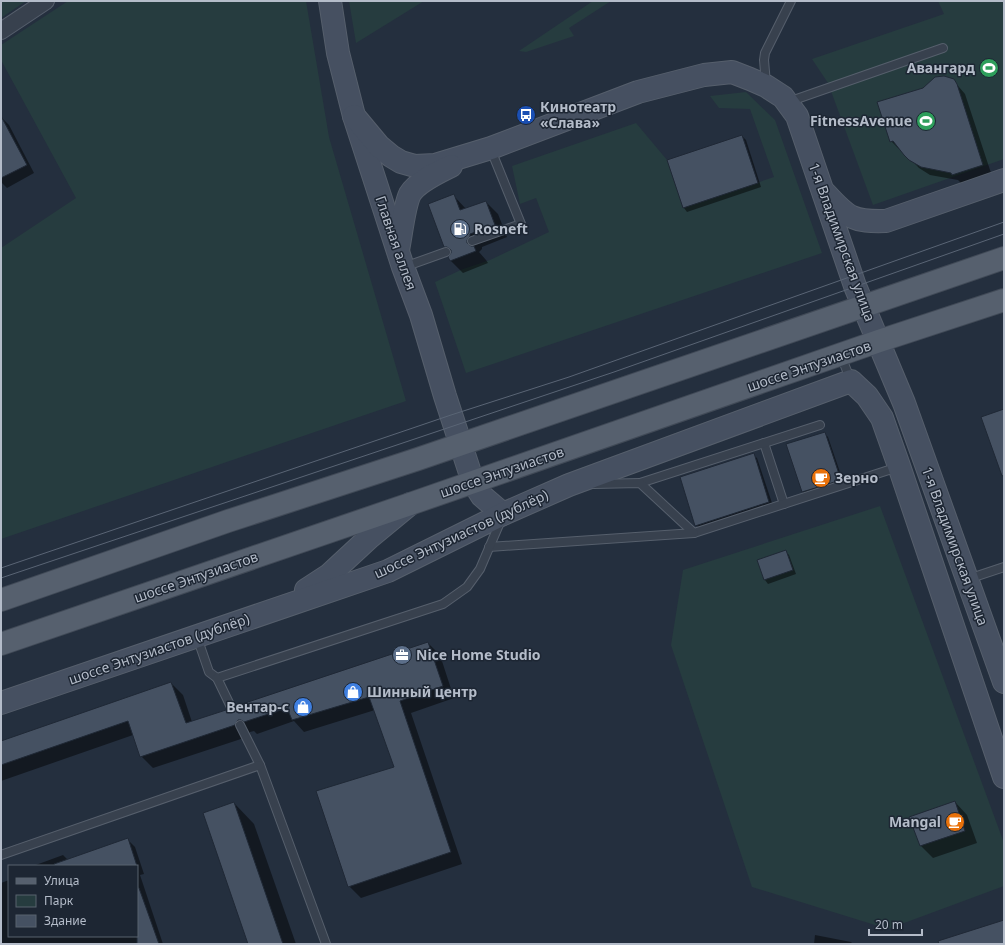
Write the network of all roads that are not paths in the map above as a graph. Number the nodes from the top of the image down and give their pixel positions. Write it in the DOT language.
graph roads {
  1 [pos="46,1"];
  2 [pos="330,1"];
  3 [pos="791,1"];
  4 [pos="1,31"];
  5 [pos="943,48"];
  6 [pos="766,86"];
  7 [pos="787,102"];
  8 [pos="354,116"];
  9 [pos="491,148"];
  10 [pos="1004,180"];
  11 [pos="824,192"];
  12 [pos="472,241"];
  13 [pos="446,252"];
  14 [pos="1004,258"];
  15 [pos="400,259"];
  16 [pos="1004,300"];
  17 [pos="863,307"];
  18 [pos="879,341"];
  19 [pos="841,355"];
  20 [pos="851,381"];
  21 [pos="820,424"];
  22 [pos="764,442"];
  23 [pos="461,444"];
  24 [pos="899,466"];
  25 [pos="473,482"];
  26 [pos="640,483"];
  27 [pos="569,485"];
  28 [pos="410,504"];
  29 [pos="784,504"];
  30 [pos="503,514"];
  31 [pos="694,533"];
  32 [pos="488,550"];
  33 [pos="1004,567"];
  34 [pos="967,580"];
  35 [pos="1,600"];
  36 [pos="278,608"];
  37 [pos="196,636"];
  38 [pos="1,644"];
  39 [pos="217,678"];
  40 [pos="1004,682"];
  41 [pos="1,703"];
  42 [pos="230,707"];
  43 [pos="240,725"];
  44 [pos="260,765"];
  45 [pos="1004,777"];
  46 [pos="1,855"];
  47 [pos="326,944"];
  1 -- 4 [label="street"];
  2 -- 8 [label="main road, Главная аллея"];
  3 -- 6 [label="lane"];
  5 -- 7 [label="lane"];
  6 -- 7 [label="main road, 1-я Владимирская улица"];
  6 -- 9 [label="main road, 1-я Владимирская улица"];
  7 -- 11 [label="main road, 1-я Владимирская улица"];
  8 -- 9 [label="main road, 1-я Владимирская улица"];
  8 -- 15 [label="main road, Главная аллея"];
  9 -- 12 [label="lane"];
  9 -- 15 [label="main road, 1-я Владимирская улица"];
  10 -- 11 [label="main road"];
  11 -- 17 [label="main road, 1-я Владимирская улица"];
  13 -- 15 [label="lane"];
  14 -- 17 [label="main road"];
  15 -- 23 [label="main road, Главная аллея"];
  16 -- 18 [label="main road, шоссе Энтузиастов"];
  17 -- 18 [label="main road, 1-я Владимирская улица"];
  17 -- 23 [label="main road"];
  18 -- 19 [label="main road, шоссе Энтузиастов"];
  18 -- 34 [label="main road, 1-я Владимирская улица"];
  19 -- 20 [label="lane"];
  19 -- 25 [label="main road, шоссе Энтузиастов"];
  20 -- 24 [label="main road, 1-я Владимирская улица"];
  20 -- 27 [label="main road, шоссе Энтузиастов (дублёр)"];
  21 -- 22 [label="lane"];
  22 -- 26 [label="lane"];
  22 -- 29 [label="lane"];
  23 -- 25 [label="main road, Главная аллея"];
  23 -- 35 [label="main road"];
  24 -- 29 [label="lane"];
  24 -- 45 [label="main road, 1-я Владимирская улица"];
  25 -- 28 [label="main road, шоссе Энтузиастов"];
  25 -- 30 [label="main road, Главная аллея"];
  26 -- 27 [label="lane"];
  26 -- 31 [label="lane"];
  27 -- 30 [label="main road, шоссе Энтузиастов (дублёр)"];
  28 -- 36 [label="main road"];
  28 -- 38 [label="main road, шоссе Энтузиастов"];
  29 -- 31 [label="lane"];
  30 -- 32 [label="lane"];
  30 -- 36 [label="main road, шоссе Энтузиастов (дублёр)"];
  31 -- 32 [label="lane"];
  32 -- 39 [label="lane"];
  33 -- 34 [label="lane"];
  34 -- 40 [label="main road, 1-я Владимирская улица"];
  36 -- 37 [label="main road, шоссе Энтузиастов (дублёр)"];
  37 -- 39 [label="lane"];
  37 -- 41 [label="main road, шоссе Энтузиастов (дублёр)"];
  39 -- 42 [label="lane"];
  43 -- 44 [label="lane"];
  44 -- 46 [label="lane"];
  44 -- 47 [label="lane"];
}
